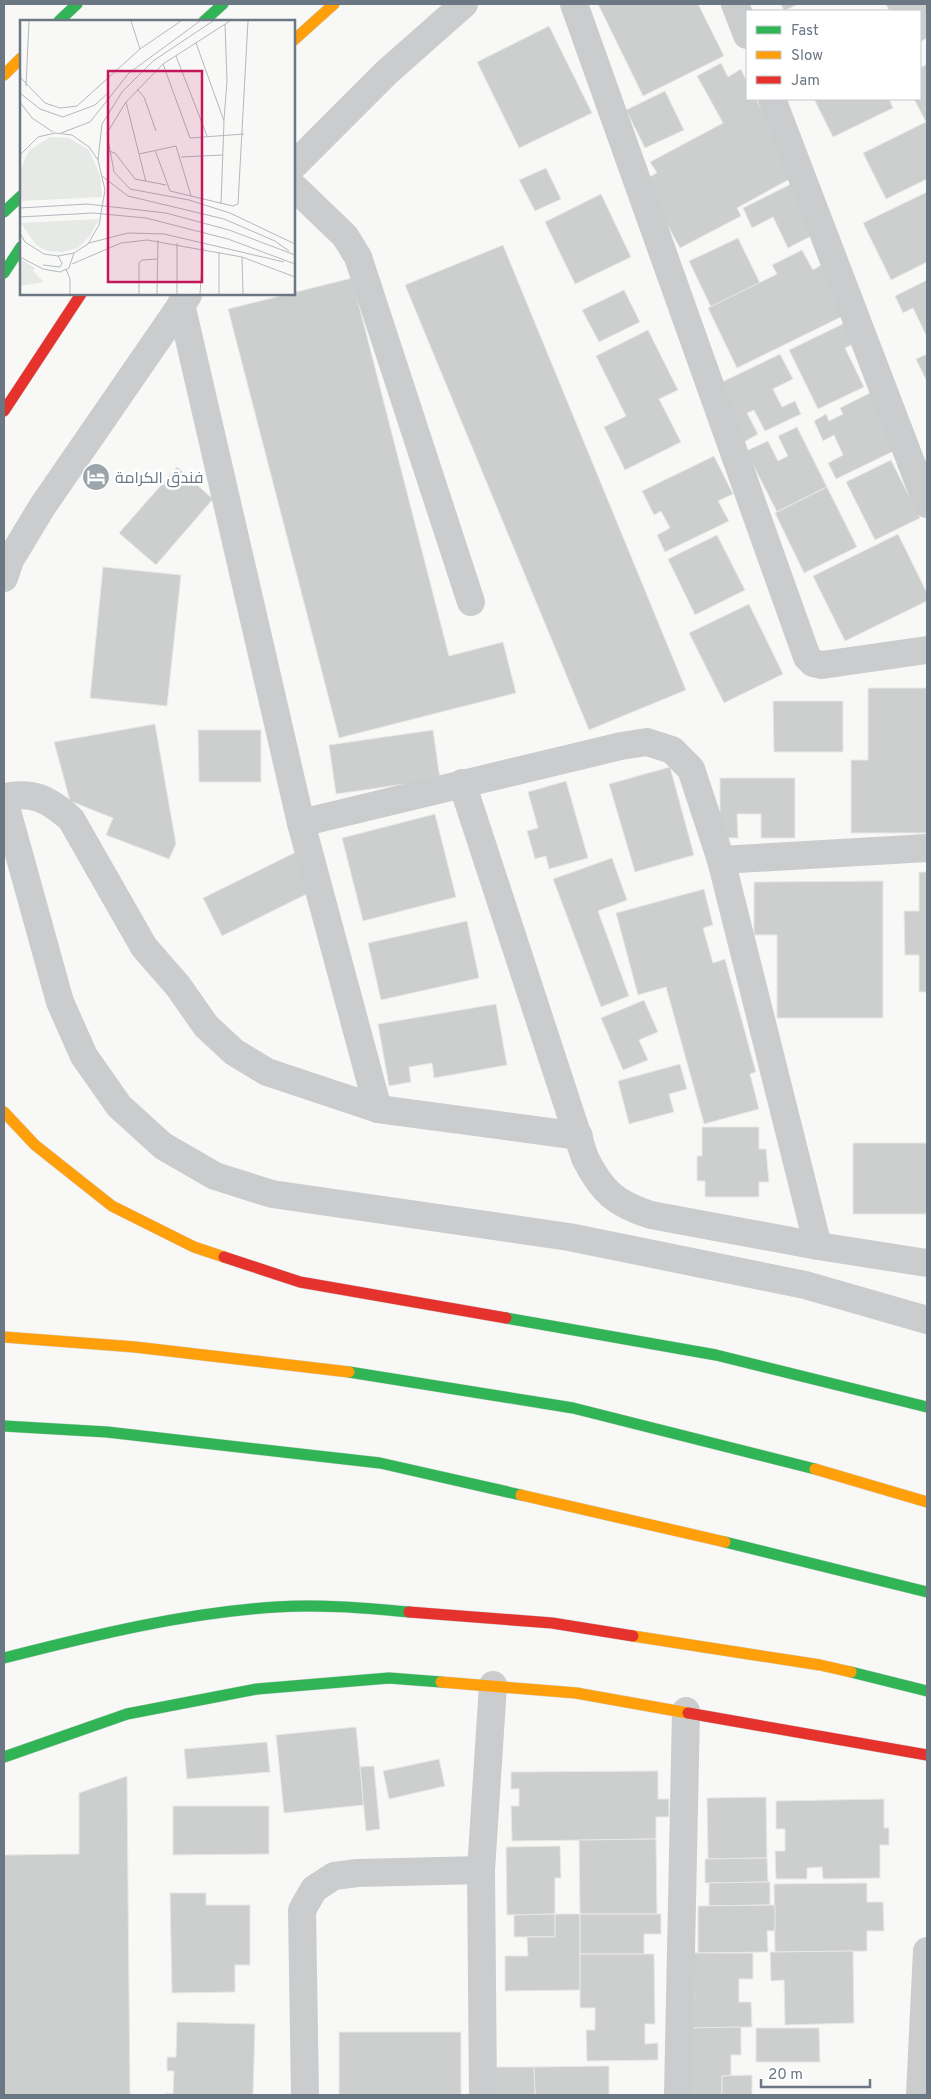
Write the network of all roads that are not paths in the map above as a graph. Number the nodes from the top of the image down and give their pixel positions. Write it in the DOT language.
graph roads {
  1 [pos="77,4"];
  2 [pos="223,4"];
  3 [pos="334,4"];
  4 [pos="464,4"];
  5 [pos="574,4"];
  6 [pos="735,4"];
  7 [pos="60,20"];
  8 [pos="205,20"];
  9 [pos="746,32"];
  10 [pos="295,39"];
  11 [pos="20,59"];
  12 [pos="4,75"];
  13 [pos="772,100"];
  14 [pos="295,165"];
  15 [pos="295,188"];
  16 [pos="20,197"];
  17 [pos="4,212"];
  18 [pos="20,249"];
  19 [pos="4,273"];
  20 [pos="80,295"];
  21 [pos="185,299"];
  22 [pos="4,411"];
  23 [pos="927,504"];
  24 [pos="4,578"];
  25 [pos="471,602"];
  26 [pos="927,650"];
  27 [pos="462,783"];
  28 [pos="4,799"];
  29 [pos="301,823"];
  30 [pos="927,848"];
  31 [pos="720,860"];
  32 [pos="378,1109"];
  33 [pos="4,1112"];
  34 [pos="579,1136"];
  35 [pos="818,1246"];
  36 [pos="927,1263"];
  37 [pos="927,1320"];
  38 [pos="4,1336"];
  39 [pos="927,1407"];
  40 [pos="4,1426"];
  41 [pos="927,1502"];
  42 [pos="927,1592"];
  43 [pos="4,1658"];
  44 [pos="493,1685"];
  45 [pos="927,1691"];
  46 [pos="686,1711"];
  47 [pos="927,1755"];
  48 [pos="4,1757"];
  49 [pos="481,1870"];
  50 [pos="927,1951"];
  51 [pos="306,2095"];
  52 [pos="483,2095"];
  53 [pos="678,2095"];
  54 [pos="920,2095"];
  1 -- 7 [label="main road"];
  2 -- 8 [label="main road"];
  3 -- 10 [label="main road"];
  4 -- 14 [label="street"];
  5 -- 26 [label="street"];
  6 -- 9 [label="street"];
  11 -- 12 [label="main road"];
  13 -- 23 [label="street"];
  15 -- 25 [label="street"];
  16 -- 17 [label="main road"];
  18 -- 19 [label="main road"];
  20 -- 22 [label="main road"];
  21 -- 24 [label="street"];
  21 -- 29 [label="street"];
  27 -- 29 [label="street"];
  27 -- 31 [label="street"];
  27 -- 34 [label="street"];
  28 -- 32 [label="street"];
  28 -- 37 [label="street"];
  29 -- 32 [label="street"];
  30 -- 31 [label="street"];
  31 -- 35 [label="street"];
  32 -- 34 [label="street"];
  33 -- 39 [label="main road"];
  34 -- 35 [label="street"];
  35 -- 36 [label="street"];
  38 -- 41 [label="main road"];
  40 -- 42 [label="main road"];
  43 -- 45 [label="main road"];
  44 -- 46 [label="main road"];
  44 -- 48 [label="main road"];
  44 -- 49 [label="street"];
  46 -- 47 [label="main road"];
  46 -- 53 [label="street"];
  49 -- 51 [label="street"];
  49 -- 52 [label="street"];
  50 -- 54 [label="street"];
}
